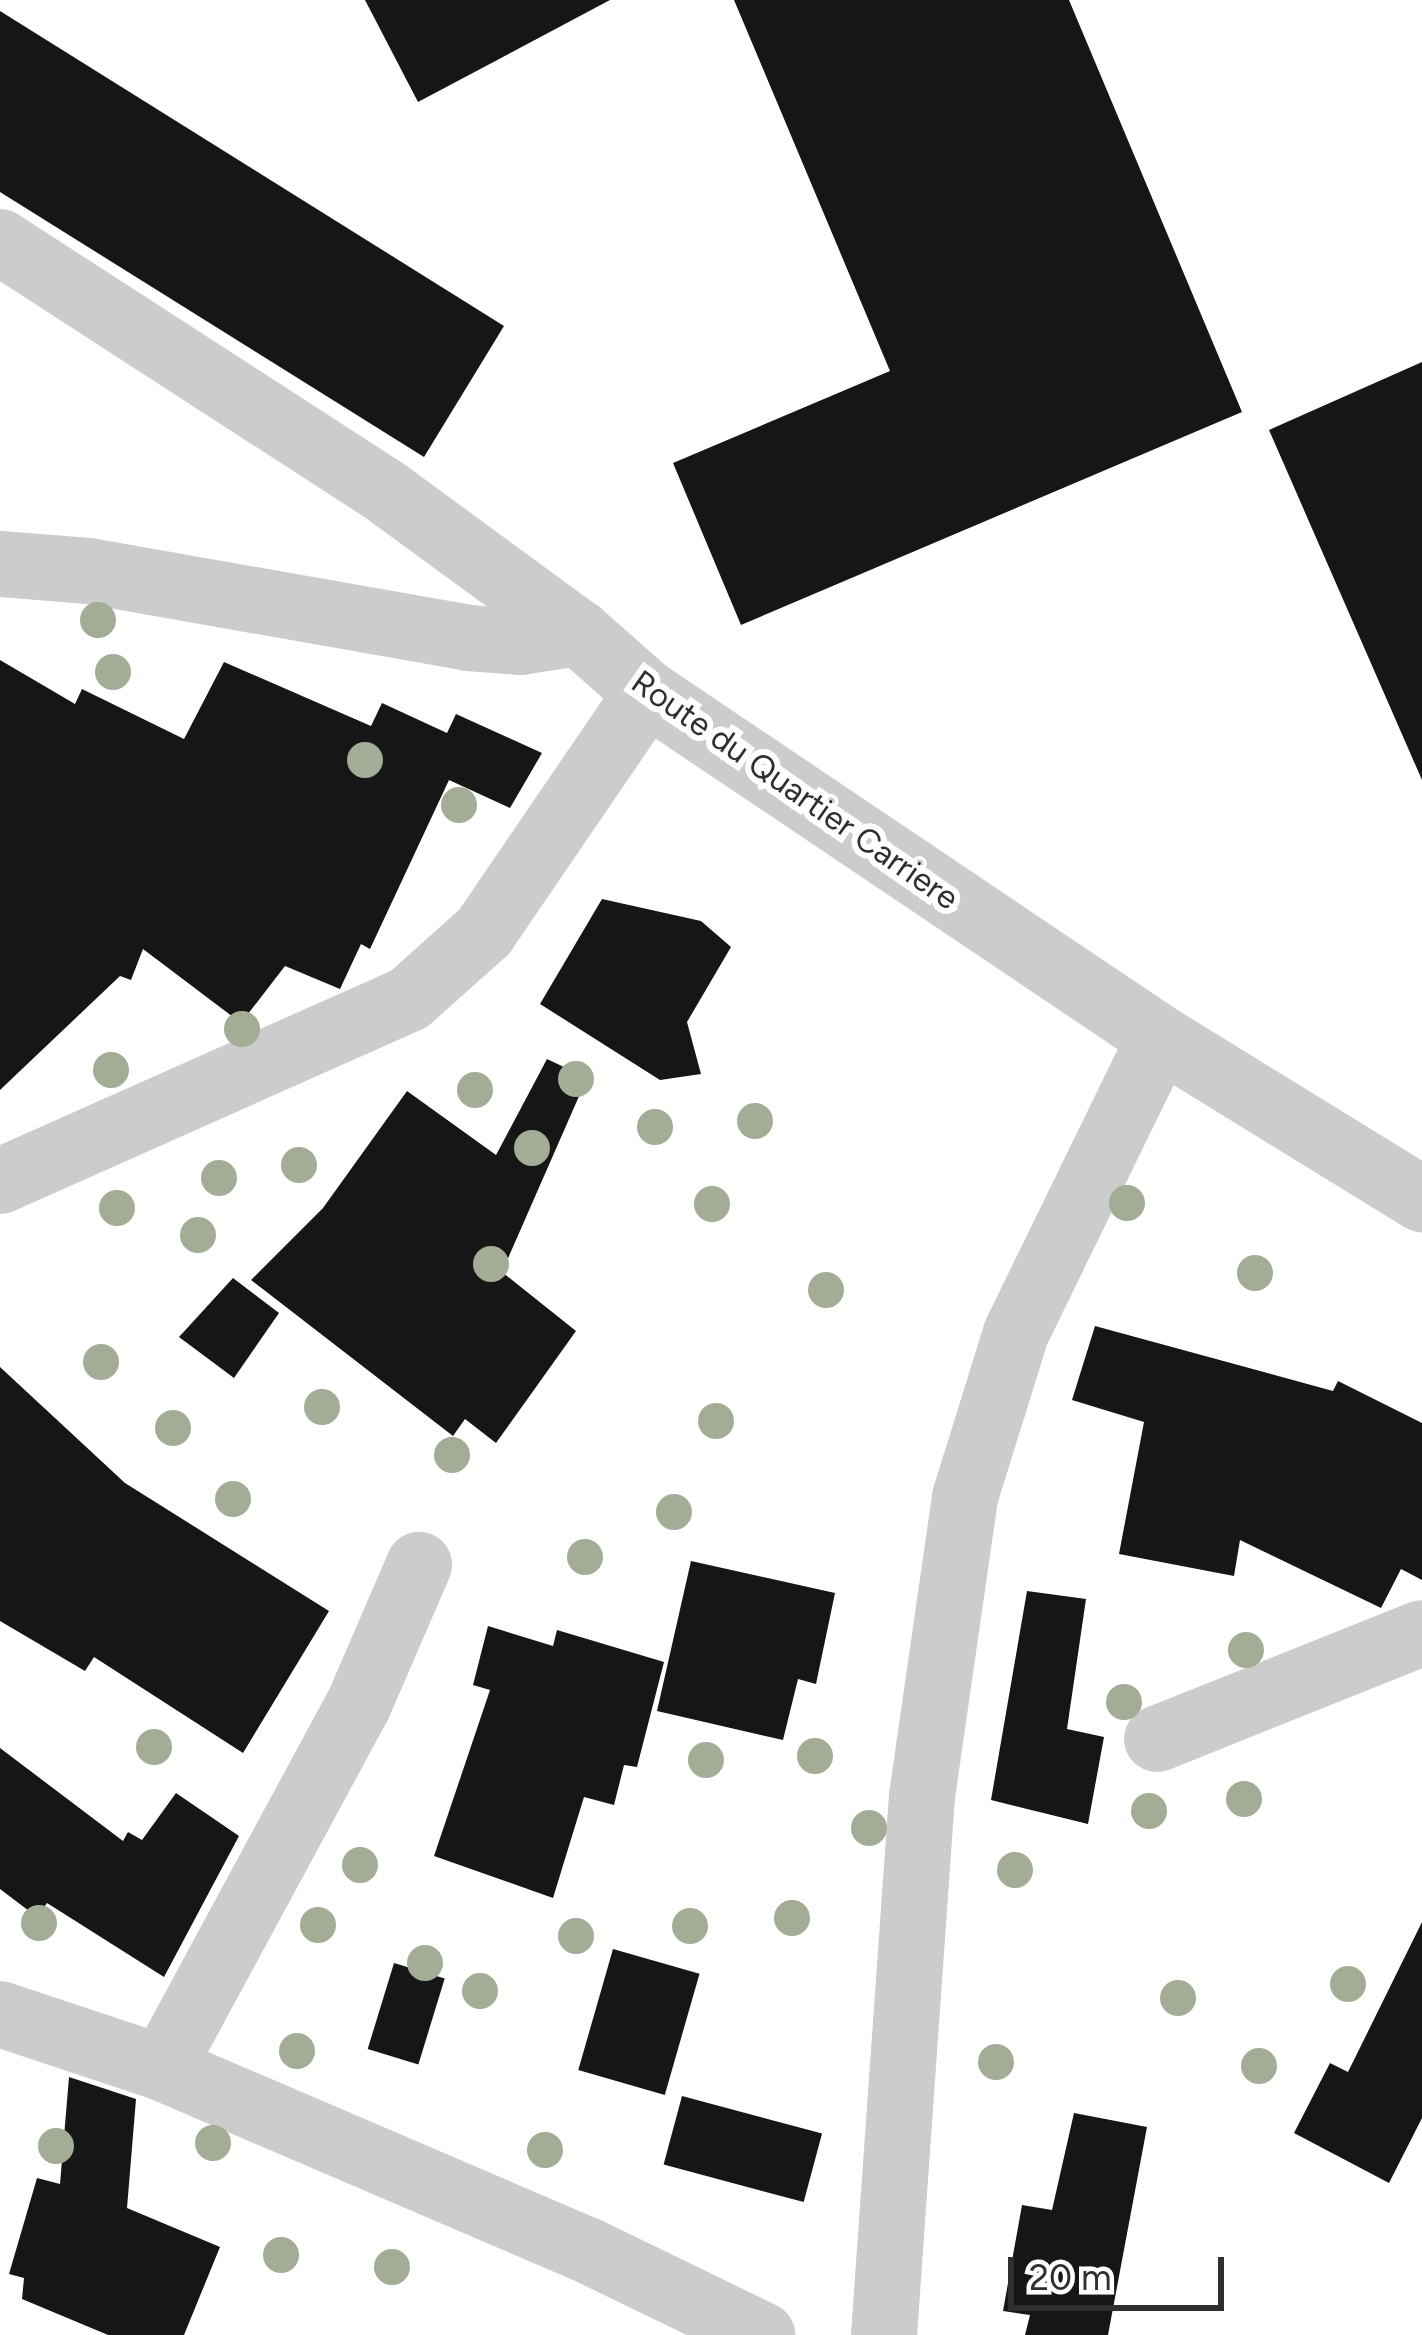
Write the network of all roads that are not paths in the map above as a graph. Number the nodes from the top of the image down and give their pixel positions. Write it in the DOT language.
graph roads {
  1 [pos="0,242"];
  2 [pos="0,564"];
  3 [pos="579,633"];
  4 [pos="647,693"];
  5 [pos="1160,1039"];
  6 [pos="0,1181"];
  7 [pos="1422,1199"];
  8 [pos="419,1565"];
  9 [pos="1422,1633"];
  10 [pos="1157,1739"];
  11 [pos="0,2014"];
  12 [pos="161,2068"];
  13 [pos="762,2335"];
  14 [pos="884,2335"];
  1 -- 3 [label="street, Route du Quartier Carriere"];
  2 -- 3 [label="street"];
  3 -- 4 [label="street, Route du Quartier Carriere"];
  4 -- 5 [label="street, Route du Quartier Carriere"];
  4 -- 6 [label="street"];
  5 -- 7 [label="street, Route du Quartier Carriere"];
  5 -- 14 [label="street"];
  8 -- 12 [label="street"];
  9 -- 10 [label="street"];
  11 -- 12 [label="street"];
  12 -- 13 [label="street"];
}
